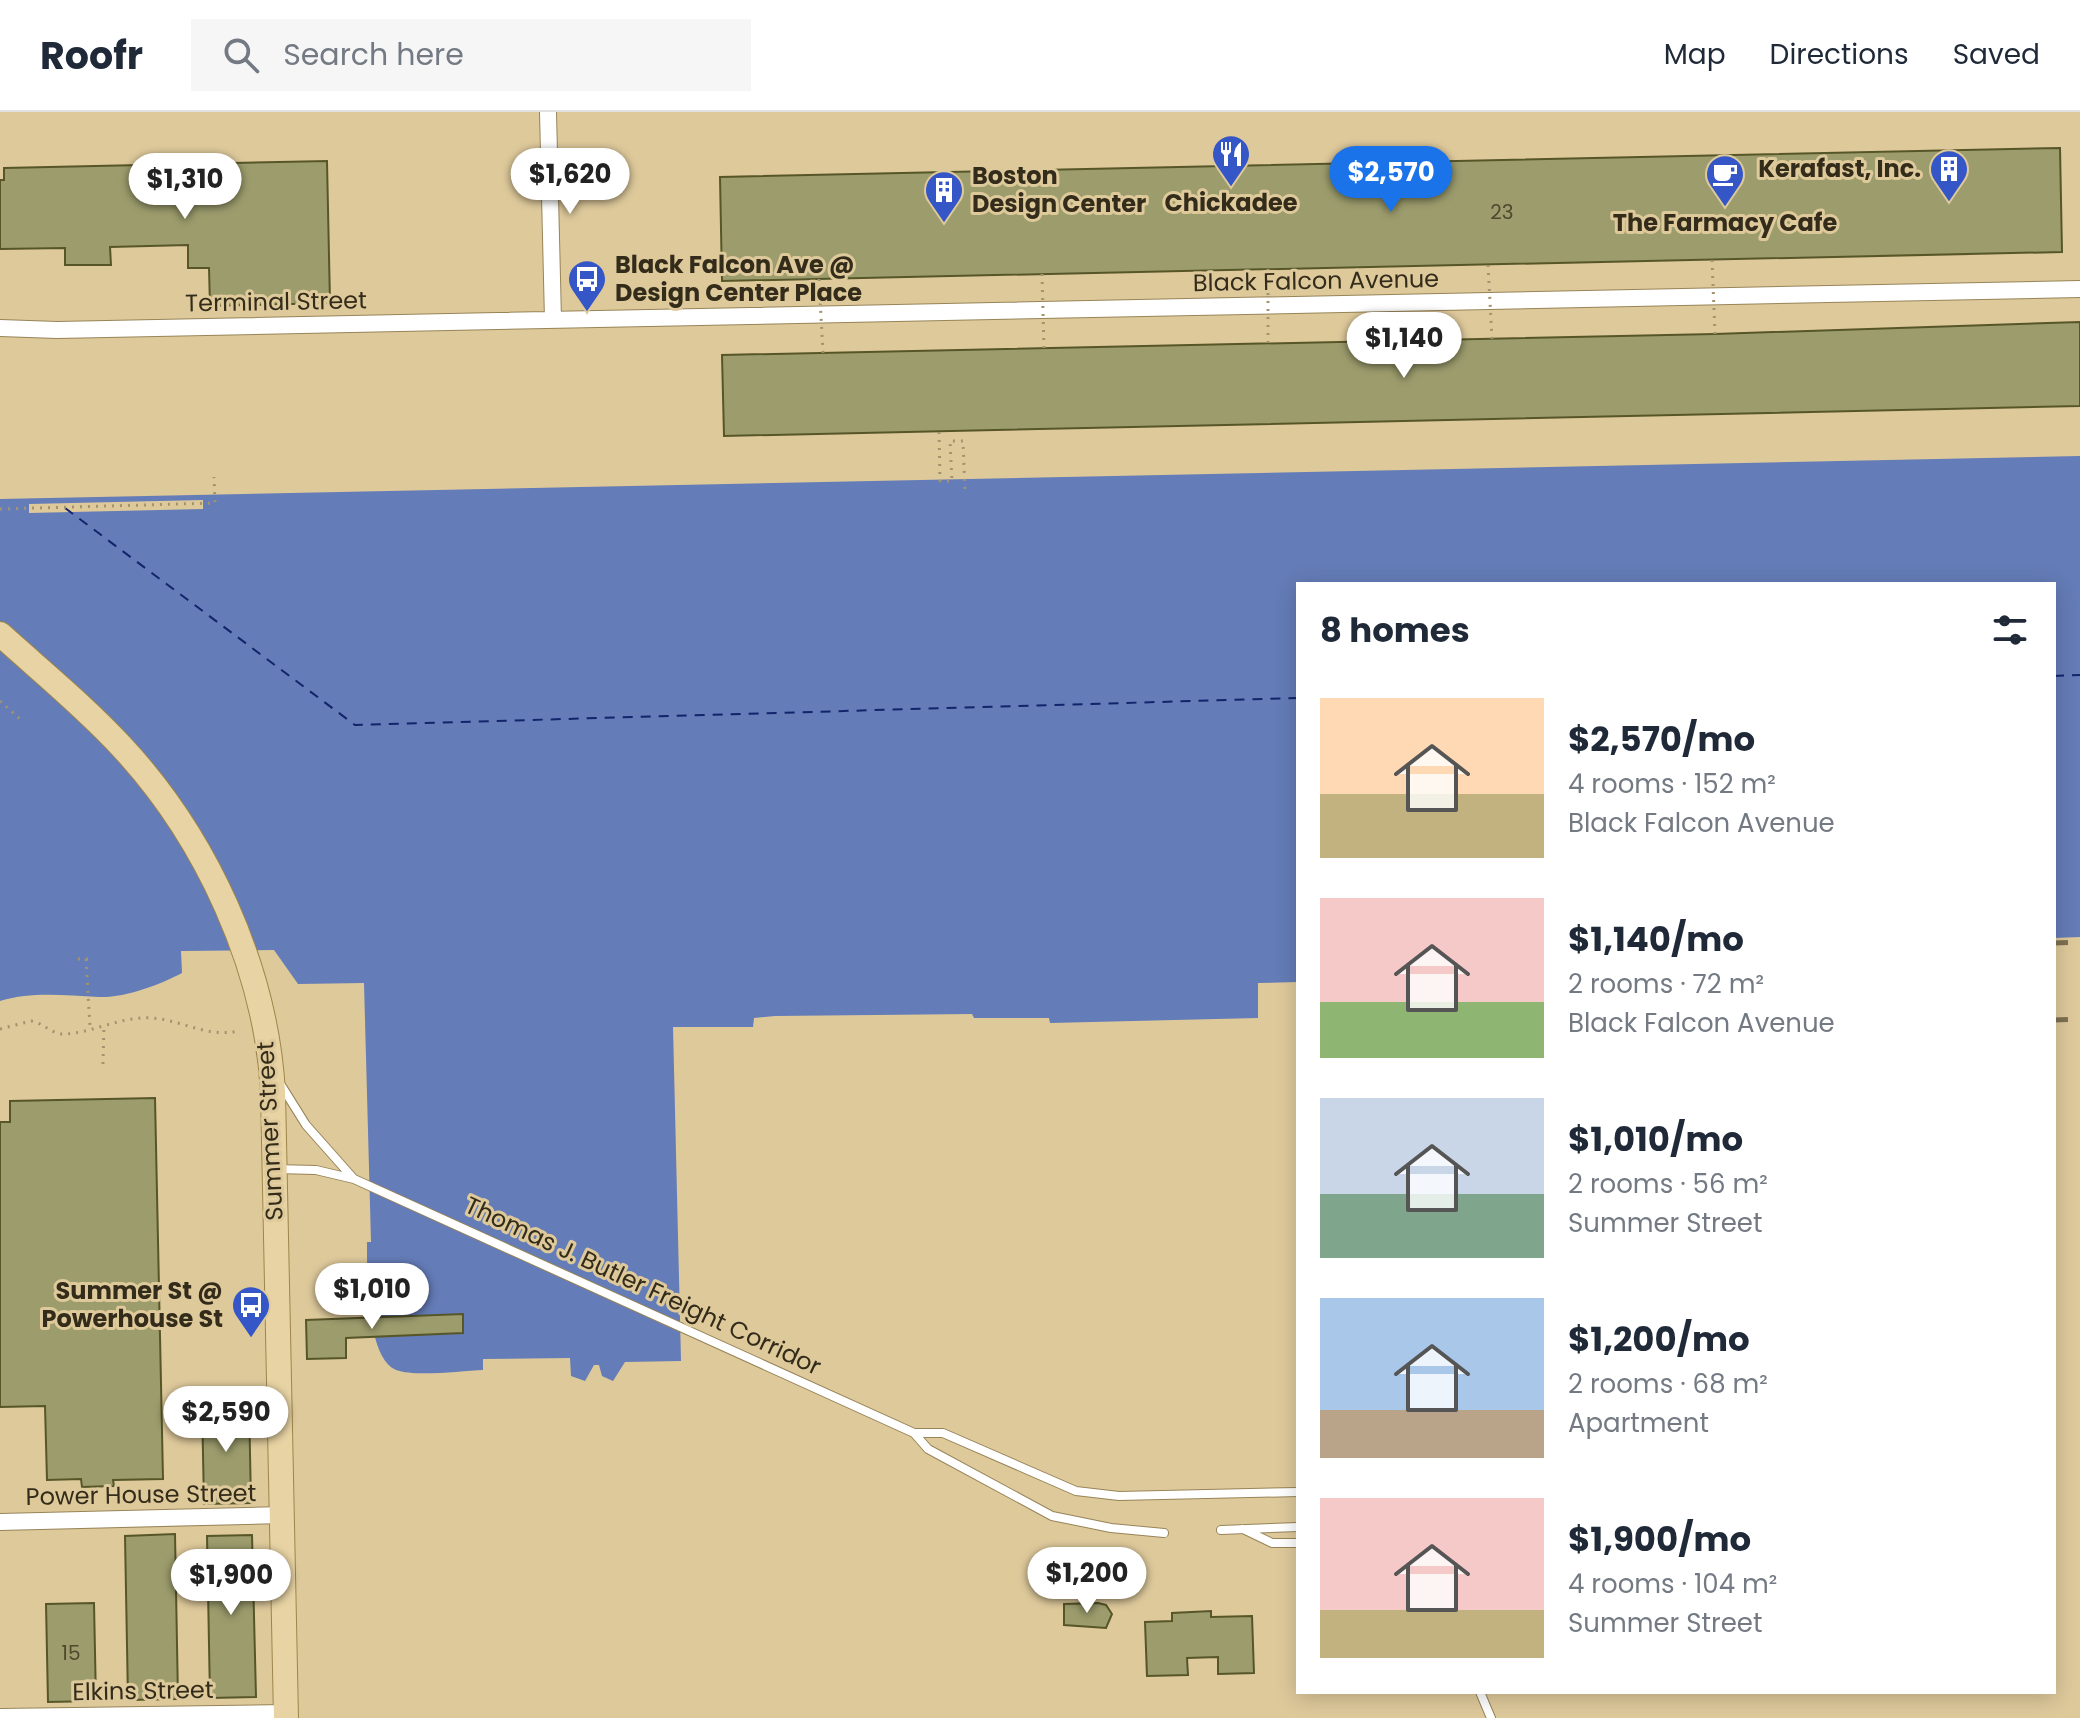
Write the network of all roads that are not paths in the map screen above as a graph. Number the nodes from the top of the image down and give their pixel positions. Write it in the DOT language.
graph roads {
  1 [pos="548,112"];
  2 [pos="2080,289"];
  3 [pos="553,320"];
  4 [pos="0,328"];
  5 [pos="0,634"];
  6 [pos="270,1054"];
  7 [pos="275,1169"];
  8 [pos="354,1179"];
  9 [pos="914,1433"];
  10 [pos="1296,1492"];
  11 [pos="282,1515"];
  12 [pos="0,1522"];
  13 [pos="1296,1527"];
  14 [pos="1242,1529"];
  15 [pos="1221,1530"];
  16 [pos="1164,1533"];
  17 [pos="1296,1543"];
  18 [pos="1481,1694"];
  19 [pos="286,1715"];
  20 [pos="0,1717"];
  21 [pos="1491,1718"];
  1 -- 3 [label="street"];
  2 -- 3 [label="street, Black Falcon Avenue"];
  3 -- 4 [label="street, Terminal Street"];
  5 -- 6 [label="main road, Summer Street"];
  6 -- 7 [label="main road, Summer Street"];
  6 -- 8 [label="lane, Thomas J. Butler Freight Corridor"];
  7 -- 8 [label="lane, Thomas J. Butler Freight Corridor"];
  7 -- 11 [label="main road, Summer Street"];
  8 -- 9 [label="lane, Thomas J. Butler Freight Corridor"];
  9 -- 10 [label="lane, Thomas J. Butler Freight Corridor"];
  9 -- 16 [label="lane, Thomas J. Butler Freight Corridor"];
  11 -- 12 [label="street, Power House Street"];
  11 -- 19 [label="main road, Summer Street"];
  13 -- 14 [label="lane"];
  14 -- 15 [label="lane"];
  14 -- 17 [label="lane"];
  18 -- 21 [label="lane"];
  19 -- 20 [label="street, Elkins Street"];
}
